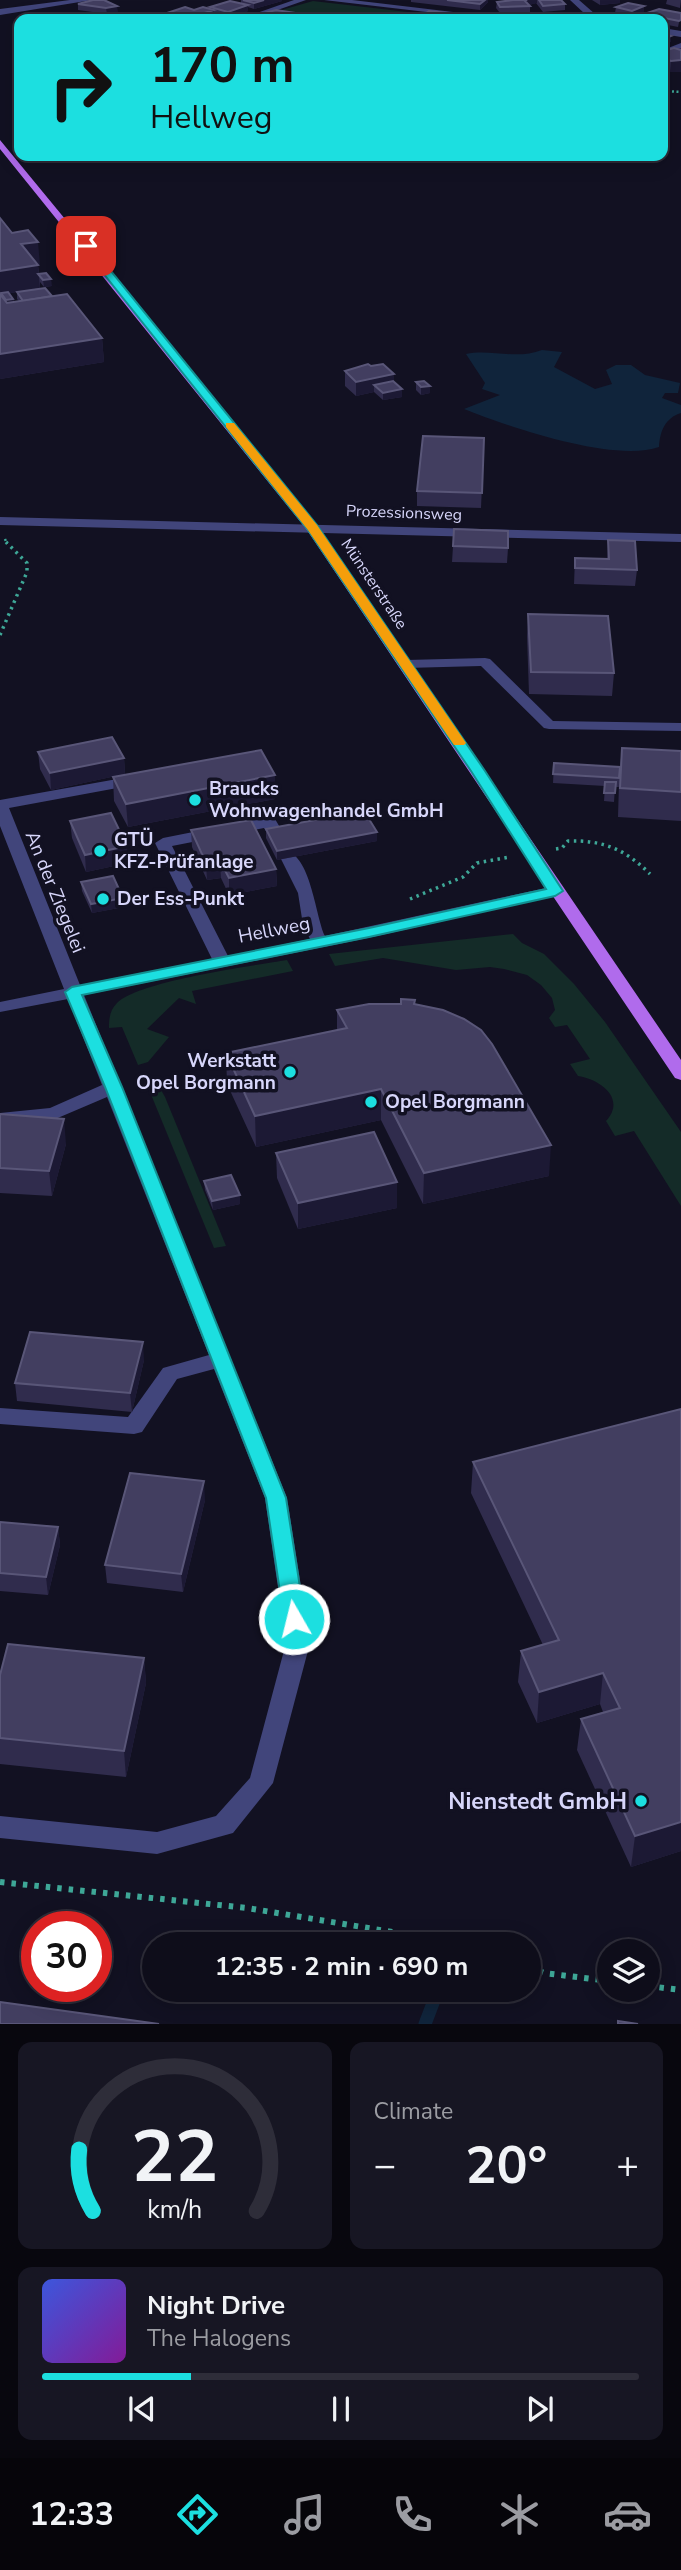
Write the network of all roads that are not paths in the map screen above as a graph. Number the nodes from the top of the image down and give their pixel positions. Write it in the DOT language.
graph roads {
  1 [pos="88,0"];
  2 [pos="302,0"];
  3 [pos="328,0"];
  4 [pos="574,0"];
  5 [pos="0,12"];
  6 [pos="259,14"];
  7 [pos="461,14"];
  8 [pos="590,14"];
  9 [pos="0,143"];
  10 [pos="14,160"];
  11 [pos="15,161"];
  12 [pos="1,521"];
  13 [pos="312,528"];
  14 [pos="681,538"];
  15 [pos="406,664"];
  16 [pos="681,727"];
  17 [pos="134,781"];
  18 [pos="0,806"];
  19 [pos="5,835"];
  20 [pos="276,836"];
  21 [pos="288,857"];
  22 [pos="555,891"];
  23 [pos="320,942"];
  24 [pos="222,962"];
  25 [pos="72,992"];
  26 [pos="0,1007"];
  27 [pos="681,1074"];
  28 [pos="113,1087"];
  29 [pos="0,1119"];
  30 [pos="221,1359"];
  31 [pos="0,1416"];
  32 [pos="0,1828"];
  1 -- 5 [label="street"];
  2 -- 6 [label="street"];
  3 -- 7 [label="street"];
  4 -- 8 [label="street"];
  9 -- 10 [label="main road, Münsterstraße"];
  11 -- 13 [label="main road, Münsterstraße"];
  12 -- 13 [label="street, Prozessionsweg"];
  13 -- 14 [label="street, Prozessionsweg"];
  13 -- 15 [label="main road, Münsterstraße"];
  15 -- 16 [label="street"];
  15 -- 22 [label="main road, Münsterstraße"];
  17 -- 18 [label="street"];
  18 -- 19 [label="street, An der Ziegelei"];
  19 -- 25 [label="street, An der Ziegelei"];
  20 -- 24 [label="street"];
  21 -- 23 [label="street"];
  22 -- 23 [label="street, Hellweg"];
  22 -- 27 [label="main road, Münsterstraße"];
  23 -- 24 [label="street, Hellweg"];
  24 -- 25 [label="street, Hellweg"];
  25 -- 26 [label="street, Hellweg"];
  25 -- 28 [label="street, An der Ziegelei"];
  28 -- 29 [label="street"];
  28 -- 30 [label="street, An der Ziegelei"];
  30 -- 31 [label="street"];
  30 -- 32 [label="street, An der Ziegelei"];
}
